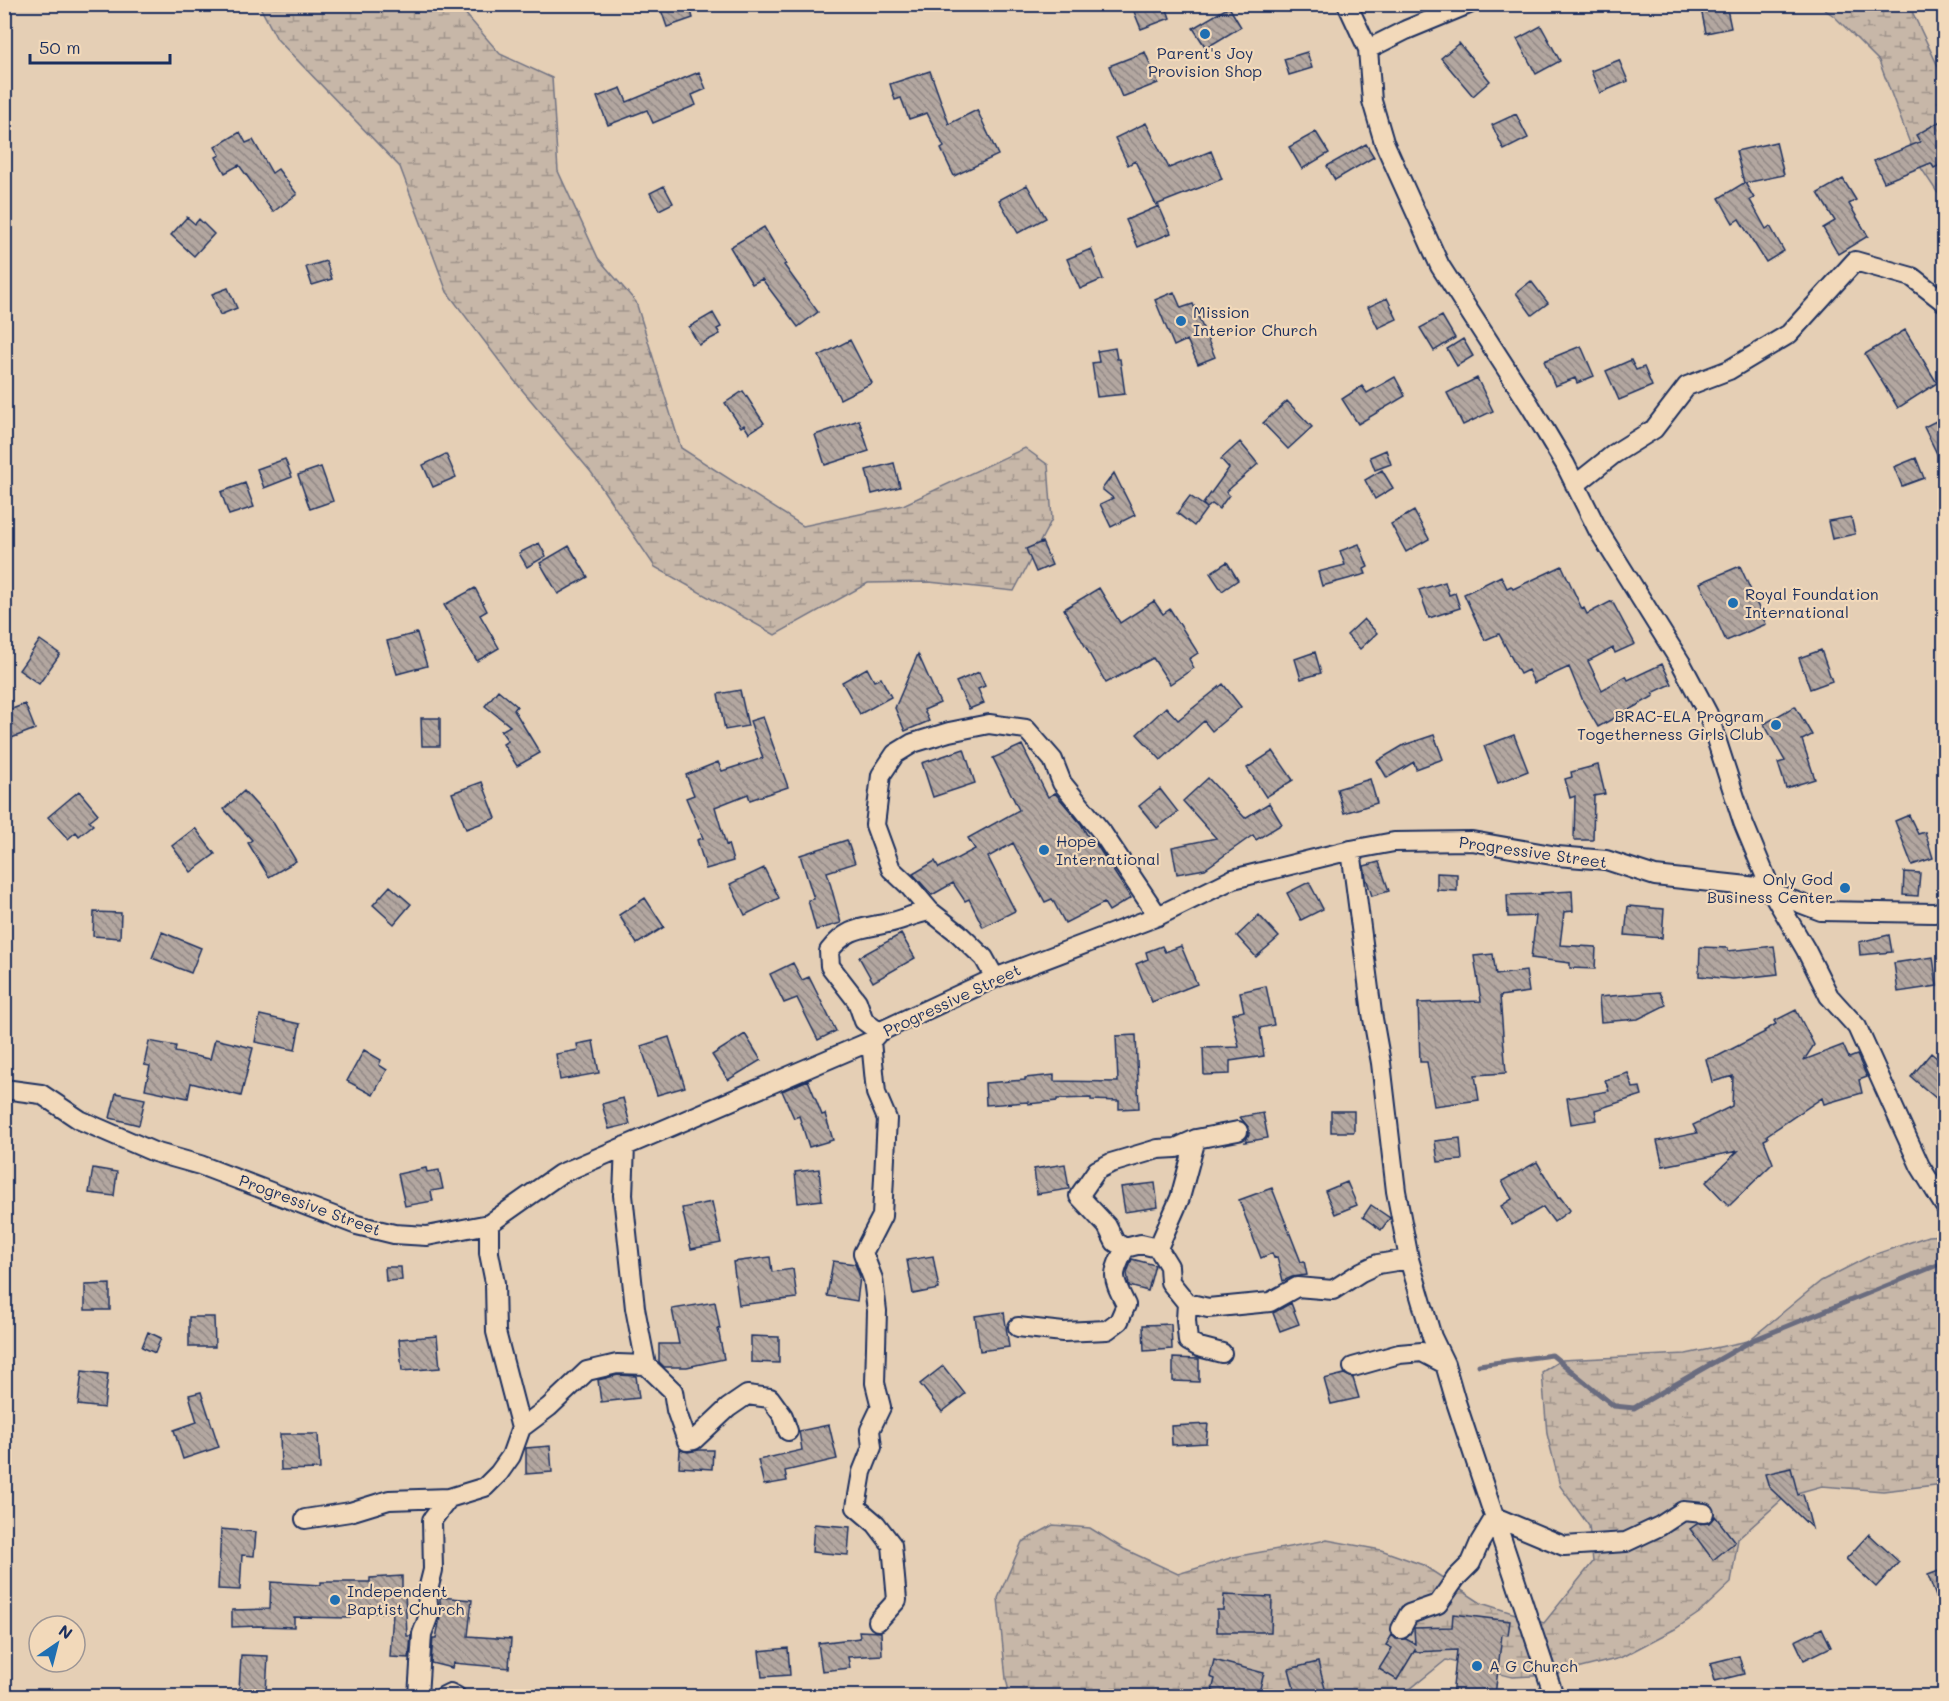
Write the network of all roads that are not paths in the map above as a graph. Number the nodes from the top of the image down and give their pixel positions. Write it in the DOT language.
graph roads {
  1 [pos="1347,4"];
  2 [pos="1469,4"];
  3 [pos="1368,49"];
  4 [pos="1944,302"];
  5 [pos="1575,485"];
  6 [pos="1351,850"];
  7 [pos="1772,892"];
  8 [pos="930,911"];
  9 [pos="1944,911"];
  10 [pos="1158,916"];
  11 [pos="995,978"];
  12 [pos="875,1037"];
  13 [pos="4,1089"];
  14 [pos="1238,1131"];
  15 [pos="1196,1139"];
  16 [pos="625,1146"];
  17 [pos="1944,1205"];
  18 [pos="489,1224"];
  19 [pos="1125,1248"];
  20 [pos="1158,1248"];
  21 [pos="1409,1259"];
  22 [pos="1187,1303"];
  23 [pos="1018,1327"];
  24 [pos="1222,1353"];
  25 [pos="1445,1364"];
  26 [pos="646,1365"];
  27 [pos="1353,1366"];
  28 [pos="521,1428"];
  29 [pos="788,1431"];
  30 [pos="449,1498"];
  31 [pos="1704,1513"];
  32 [pos="1495,1517"];
  33 [pos="305,1519"];
  34 [pos="878,1621"];
  35 [pos="1401,1629"];
  36 [pos="418,1696"];
  37 [pos="444,1696"];
  38 [pos="456,1696"];
  39 [pos="1554,1696"];
  1 -- 3 [label="street"];
  2 -- 3 [label="street"];
  3 -- 5 [label="street"];
  4 -- 5 [label="street"];
  5 -- 7 [label="street"];
  6 -- 7 [label="street, Progressive Street"];
  6 -- 10 [label="street, Progressive Street"];
  6 -- 21 [label="street"];
  7 -- 9 [label="street, Progressive Street"];
  7 -- 17 [label="street"];
  8 -- 10 [label="street"];
  8 -- 11 [label="street"];
  8 -- 12 [label="street"];
  10 -- 11 [label="street, Progressive Street"];
  11 -- 12 [label="street, Progressive Street"];
  12 -- 16 [label="street, Progressive Street"];
  12 -- 34 [label="street"];
  13 -- 18 [label="street, Progressive Street"];
  14 -- 15 [label="street"];
  15 -- 19 [label="street"];
  15 -- 20 [label="street"];
  16 -- 18 [label="street, Progressive Street"];
  16 -- 26 [label="street"];
  18 -- 28 [label="street"];
  19 -- 20 [label="street"];
  19 -- 23 [label="street"];
  20 -- 22 [label="street"];
  21 -- 22 [label="street"];
  21 -- 25 [label="street"];
  22 -- 24 [label="street"];
  25 -- 27 [label="street"];
  25 -- 32 [label="street"];
  26 -- 28 [label="street"];
  26 -- 29 [label="street"];
  28 -- 30 [label="street"];
  30 -- 33 [label="street"];
  30 -- 36 [label="street"];
  31 -- 32 [label="street"];
  32 -- 35 [label="street"];
  32 -- 39 [label="street"];
  37 -- 38 [label="street"];
}
